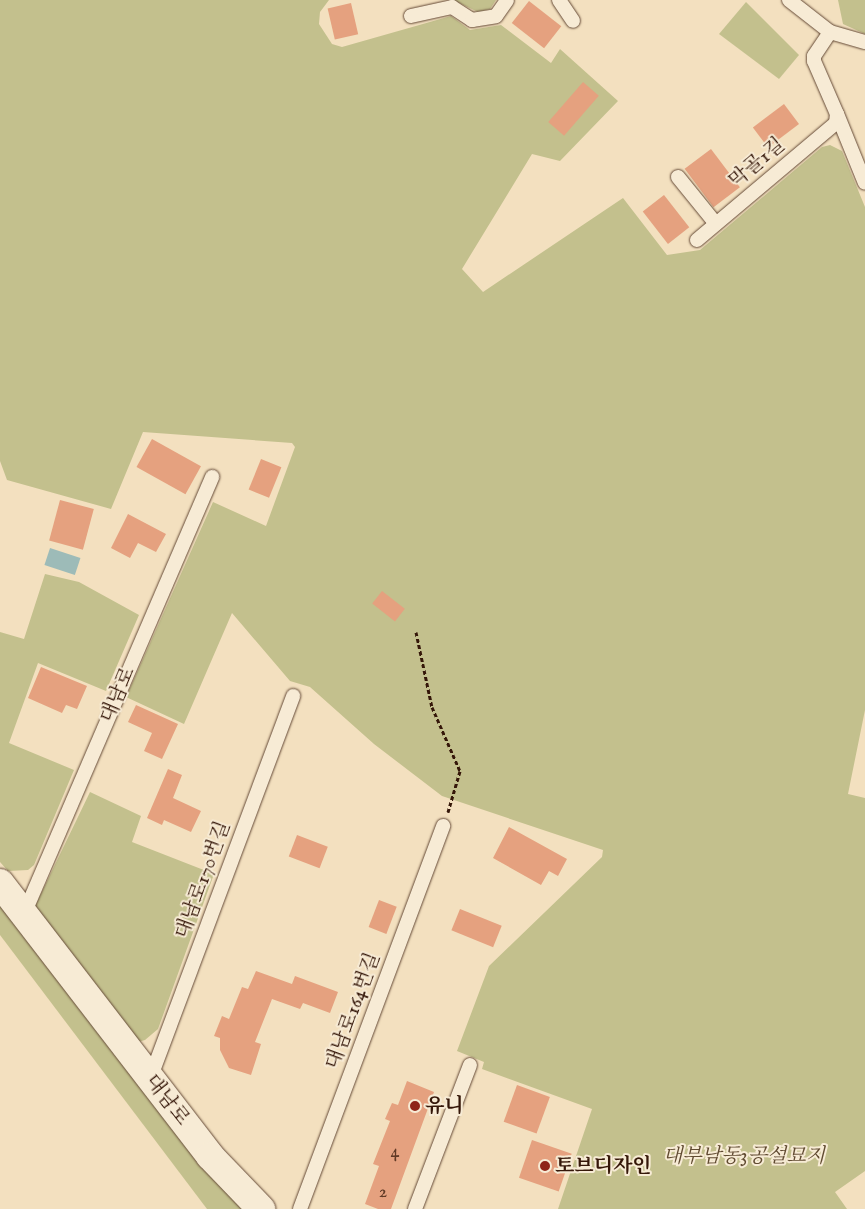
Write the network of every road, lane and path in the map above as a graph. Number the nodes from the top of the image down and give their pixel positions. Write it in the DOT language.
graph roads {
  1 [pos="507,0"];
  2 [pos="559,0"];
  3 [pos="789,0"];
  4 [pos="411,16"];
  5 [pos="573,20"];
  6 [pos="830,32"];
  7 [pos="865,42"];
  8 [pos="837,114"];
  9 [pos="678,177"];
  10 [pos="865,183"];
  11 [pos="716,224"];
  12 [pos="697,240"];
  13 [pos="212,477"];
  14 [pos="416,632"];
  15 [pos="293,696"];
  16 [pos="443,826"];
  17 [pos="0,883"];
  18 [pos="24,914"];
  19 [pos="470,1065"];
  20 [pos="150,1079"];
  21 [pos="261,1209"];
  22 [pos="300,1209"];
  23 [pos="415,1209"];
  1 -- 4 [label="lane"];
  2 -- 5 [label="lane"];
  3 -- 6 [label="lane"];
  6 -- 7 [label="lane"];
  6 -- 8 [label="lane"];
  8 -- 10 [label="lane"];
  8 -- 11 [label="lane, 막골1길"];
  9 -- 11 [label="lane"];
  11 -- 12 [label="lane, 막골1길"];
  13 -- 18 [label="lane, 대남로"];
  14 -- 16 [label="path"];
  15 -- 20 [label="lane, 대남로170번길"];
  16 -- 22 [label="lane, 대남로164번길"];
  17 -- 18 [label="street, 대남로"];
  18 -- 20 [label="street, 대남로"];
  19 -- 23 [label="lane"];
  20 -- 21 [label="street, 대남로"];
}
